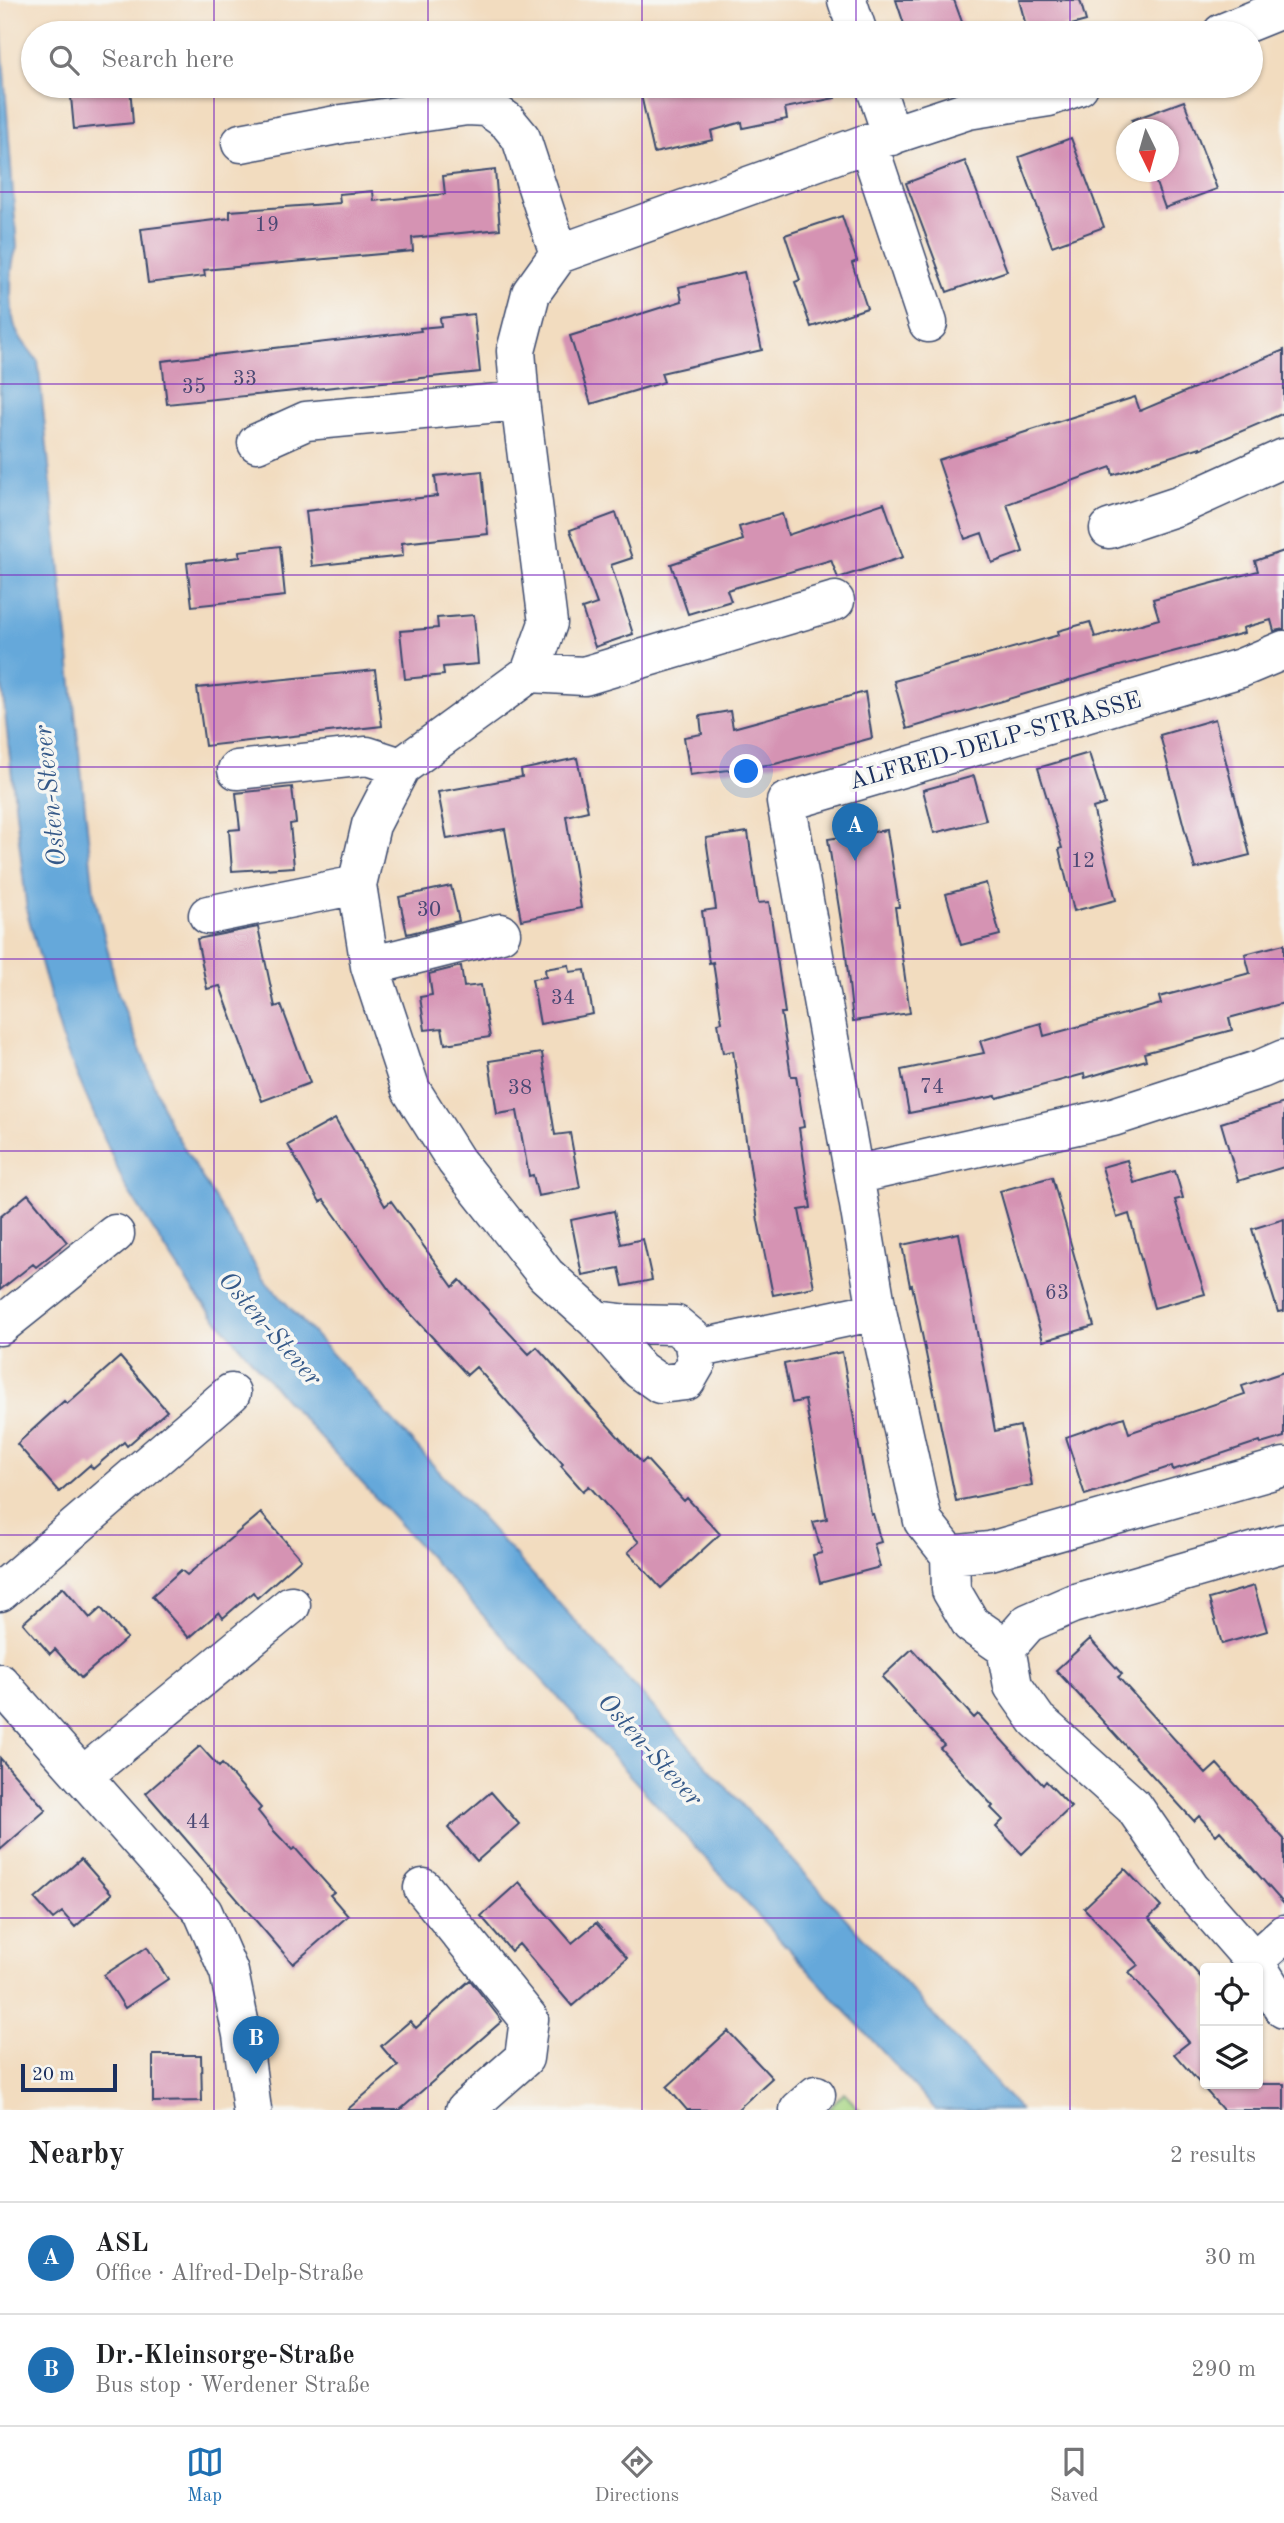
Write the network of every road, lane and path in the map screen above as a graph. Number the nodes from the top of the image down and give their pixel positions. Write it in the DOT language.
graph roads {
  1 [pos="847,0"];
  2 [pos="1284,8"];
  3 [pos="854,21"];
  4 [pos="1252,21"];
  5 [pos="876,98"];
  6 [pos="1043,98"];
  7 [pos="880,139"];
  8 [pos="241,143"];
  9 [pos="559,254"];
  10 [pos="928,323"];
  11 [pos="520,401"];
  12 [pos="257,443"];
  13 [pos="1284,458"];
  14 [pos="1109,529"];
  15 [pos="835,601"];
  16 [pos="1284,650"];
  17 [pos="530,673"];
  18 [pos="401,768"];
  19 [pos="237,770"];
  20 [pos="357,885"];
  21 [pos="208,915"];
  22 [pos="500,933"];
  23 [pos="370,966"];
  24 [pos="1284,1059"];
  25 [pos="854,1175"];
  26 [pos="115,1234"];
  27 [pos="877,1311"];
  28 [pos="596,1320"];
  29 [pos="0,1326"];
  30 [pos="696,1349"];
  31 [pos="231,1393"];
  32 [pos="1284,1467"];
  33 [pos="1284,1543"];
  34 [pos="950,1555"];
  35 [pos="0,1592"];
  36 [pos="291,1605"];
  37 [pos="1006,1648"];
  38 [pos="8,1707"];
  39 [pos="84,1774"];
  40 [pos="423,1888"];
  41 [pos="1284,1934"];
  42 [pos="1254,1961"];
  43 [pos="1284,2009"];
  44 [pos="252,2110"];
  45 [pos="465,2110"];
  1 -- 3 [label="street"];
  2 -- 4 [label="street"];
  5 -- 7 [label="street"];
  6 -- 7 [label="street"];
  7 -- 9 [label="street"];
  7 -- 10 [label="street"];
  8 -- 9 [label="street"];
  9 -- 11 [label="street"];
  11 -- 12 [label="street"];
  11 -- 17 [label="street"];
  13 -- 14 [label="street"];
  15 -- 17 [label="street"];
  16 -- 25 [label="street, ALFRED-DELP-STRASSE"];
  17 -- 18 [label="street"];
  18 -- 19 [label="street"];
  18 -- 20 [label="street"];
  20 -- 21 [label="street"];
  20 -- 23 [label="street"];
  22 -- 23 [label="street"];
  23 -- 28 [label="street"];
  24 -- 25 [label="street"];
  25 -- 27 [label="street"];
  26 -- 29 [label="street"];
  27 -- 30 [label="street"];
  27 -- 34 [label="street"];
  28 -- 30 [label="street"];
  28 -- 30 [label="street"];
  31 -- 35 [label="street"];
  32 -- 34 [label="street"];
  33 -- 37 [label="street"];
  34 -- 37 [label="street"];
  36 -- 39 [label="street"];
  37 -- 42 [label="street"];
  38 -- 39 [label="street"];
  39 -- 44 [label="street"];
  40 -- 45 [label="street"];
  41 -- 42 [label="street"];
  42 -- 43 [label="street"];
}
